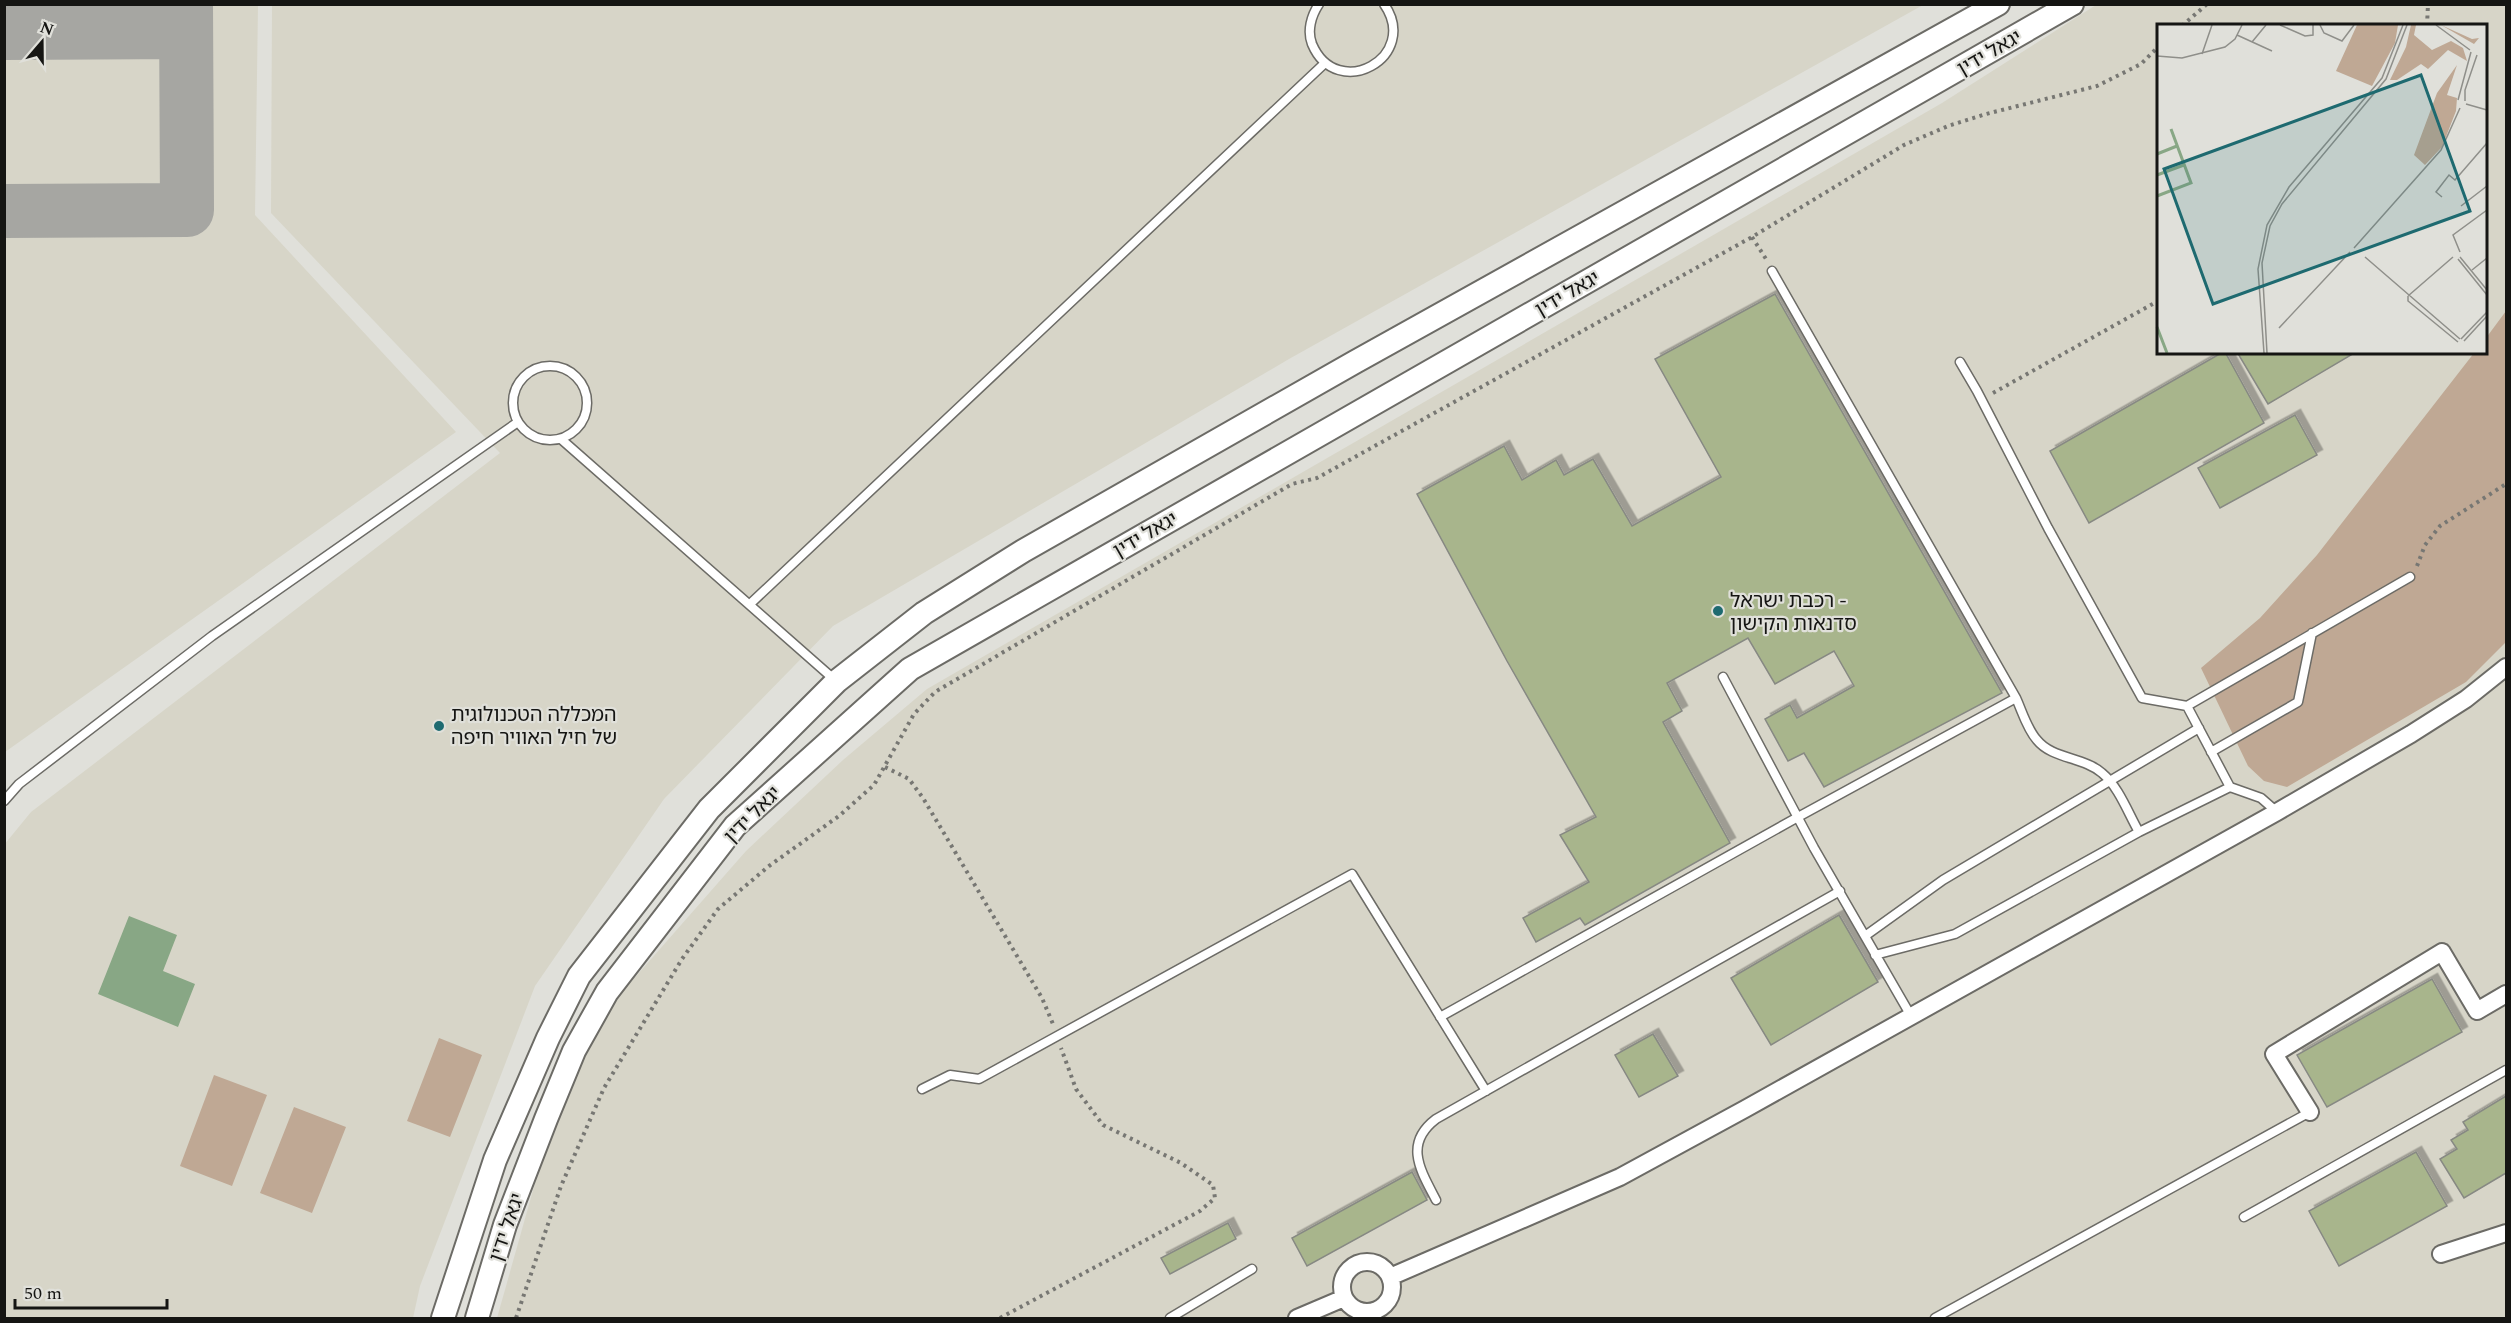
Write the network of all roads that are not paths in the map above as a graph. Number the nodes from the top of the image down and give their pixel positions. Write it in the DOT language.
graph roads {
  1 [pos="1319,4"];
  2 [pos="1998,4"];
  3 [pos="2072,4"];
  4 [pos="1385,5"];
  5 [pos="1325,63"];
  6 [pos="1772,271"];
  7 [pos="1960,362"];
  8 [pos="518,422"];
  9 [pos="561,439"];
  10 [pos="2410,577"];
  11 [pos="750,604"];
  12 [pos="2312,633"];
  13 [pos="2506,667"];
  14 [pos="1723,677"];
  15 [pos="837,681"];
  16 [pos="2016,698"];
  17 [pos="2187,706"];
  18 [pos="2199,728"];
  19 [pos="2211,752"];
  20 [pos="2109,779"];
  21 [pos="2230,787"];
  22 [pos="4,801"];
  23 [pos="2277,812"];
  24 [pos="1798,817"];
  25 [pos="2139,832"];
  26 [pos="1840,891"];
  27 [pos="1865,936"];
  28 [pos="1875,955"];
  29 [pos="2506,994"];
  30 [pos="1911,1016"];
  31 [pos="1440,1017"];
  32 [pos="2506,1070"];
  33 [pos="922,1089"];
  34 [pos="1486,1091"];
  35 [pos="2310,1112"];
  36 [pos="1436,1200"];
  37 [pos="2244,1217"];
  38 [pos="2506,1233"];
  39 [pos="2441,1254"];
  40 [pos="1252,1269"];
  41 [pos="1390,1276"];
  42 [pos="1344,1298"];
  43 [pos="443,1318"];
  44 [pos="477,1318"];
  45 [pos="1170,1318"];
  46 [pos="1297,1318"];
  47 [pos="1935,1318"];
  1 -- 5 [label="lane"];
  2 -- 15 [label="main road, יגאל ידין"];
  3 -- 44 [label="main road, יגאל ידין"];
  4 -- 5 [label="lane"];
  5 -- 11 [label="lane"];
  6 -- 16 [label="lane"];
  7 -- 17 [label="lane"];
  8 -- 9 [label="lane"];
  8 -- 9 [label="lane"];
  8 -- 22 [label="lane"];
  9 -- 11 [label="lane"];
  10 -- 12 [label="lane"];
  11 -- 15 [label="lane"];
  12 -- 17 [label="lane"];
  12 -- 19 [label="lane"];
  13 -- 23 [label="street"];
  14 -- 24 [label="lane"];
  15 -- 43 [label="main road, יגאל ידין"];
  16 -- 20 [label="lane"];
  16 -- 24 [label="lane"];
  17 -- 18 [label="lane"];
  18 -- 19 [label="lane"];
  18 -- 20 [label="lane"];
  19 -- 21 [label="lane"];
  20 -- 25 [label="lane"];
  20 -- 27 [label="lane"];
  21 -- 23 [label="lane"];
  21 -- 25 [label="lane"];
  23 -- 30 [label="street"];
  24 -- 26 [label="lane"];
  24 -- 31 [label="lane"];
  25 -- 28 [label="lane"];
  26 -- 27 [label="lane"];
  26 -- 34 [label="lane"];
  27 -- 28 [label="lane"];
  28 -- 30 [label="lane"];
  29 -- 35 [label="street"];
  30 -- 41 [label="street"];
  31 -- 33 [label="lane"];
  31 -- 34 [label="lane"];
  32 -- 37 [label="lane"];
  34 -- 36 [label="lane"];
  35 -- 47 [label="lane"];
  38 -- 39 [label="street"];
  40 -- 45 [label="lane"];
  41 -- 42 [label="street"];
  41 -- 42 [label="street"];
  42 -- 46 [label="street"];
}
